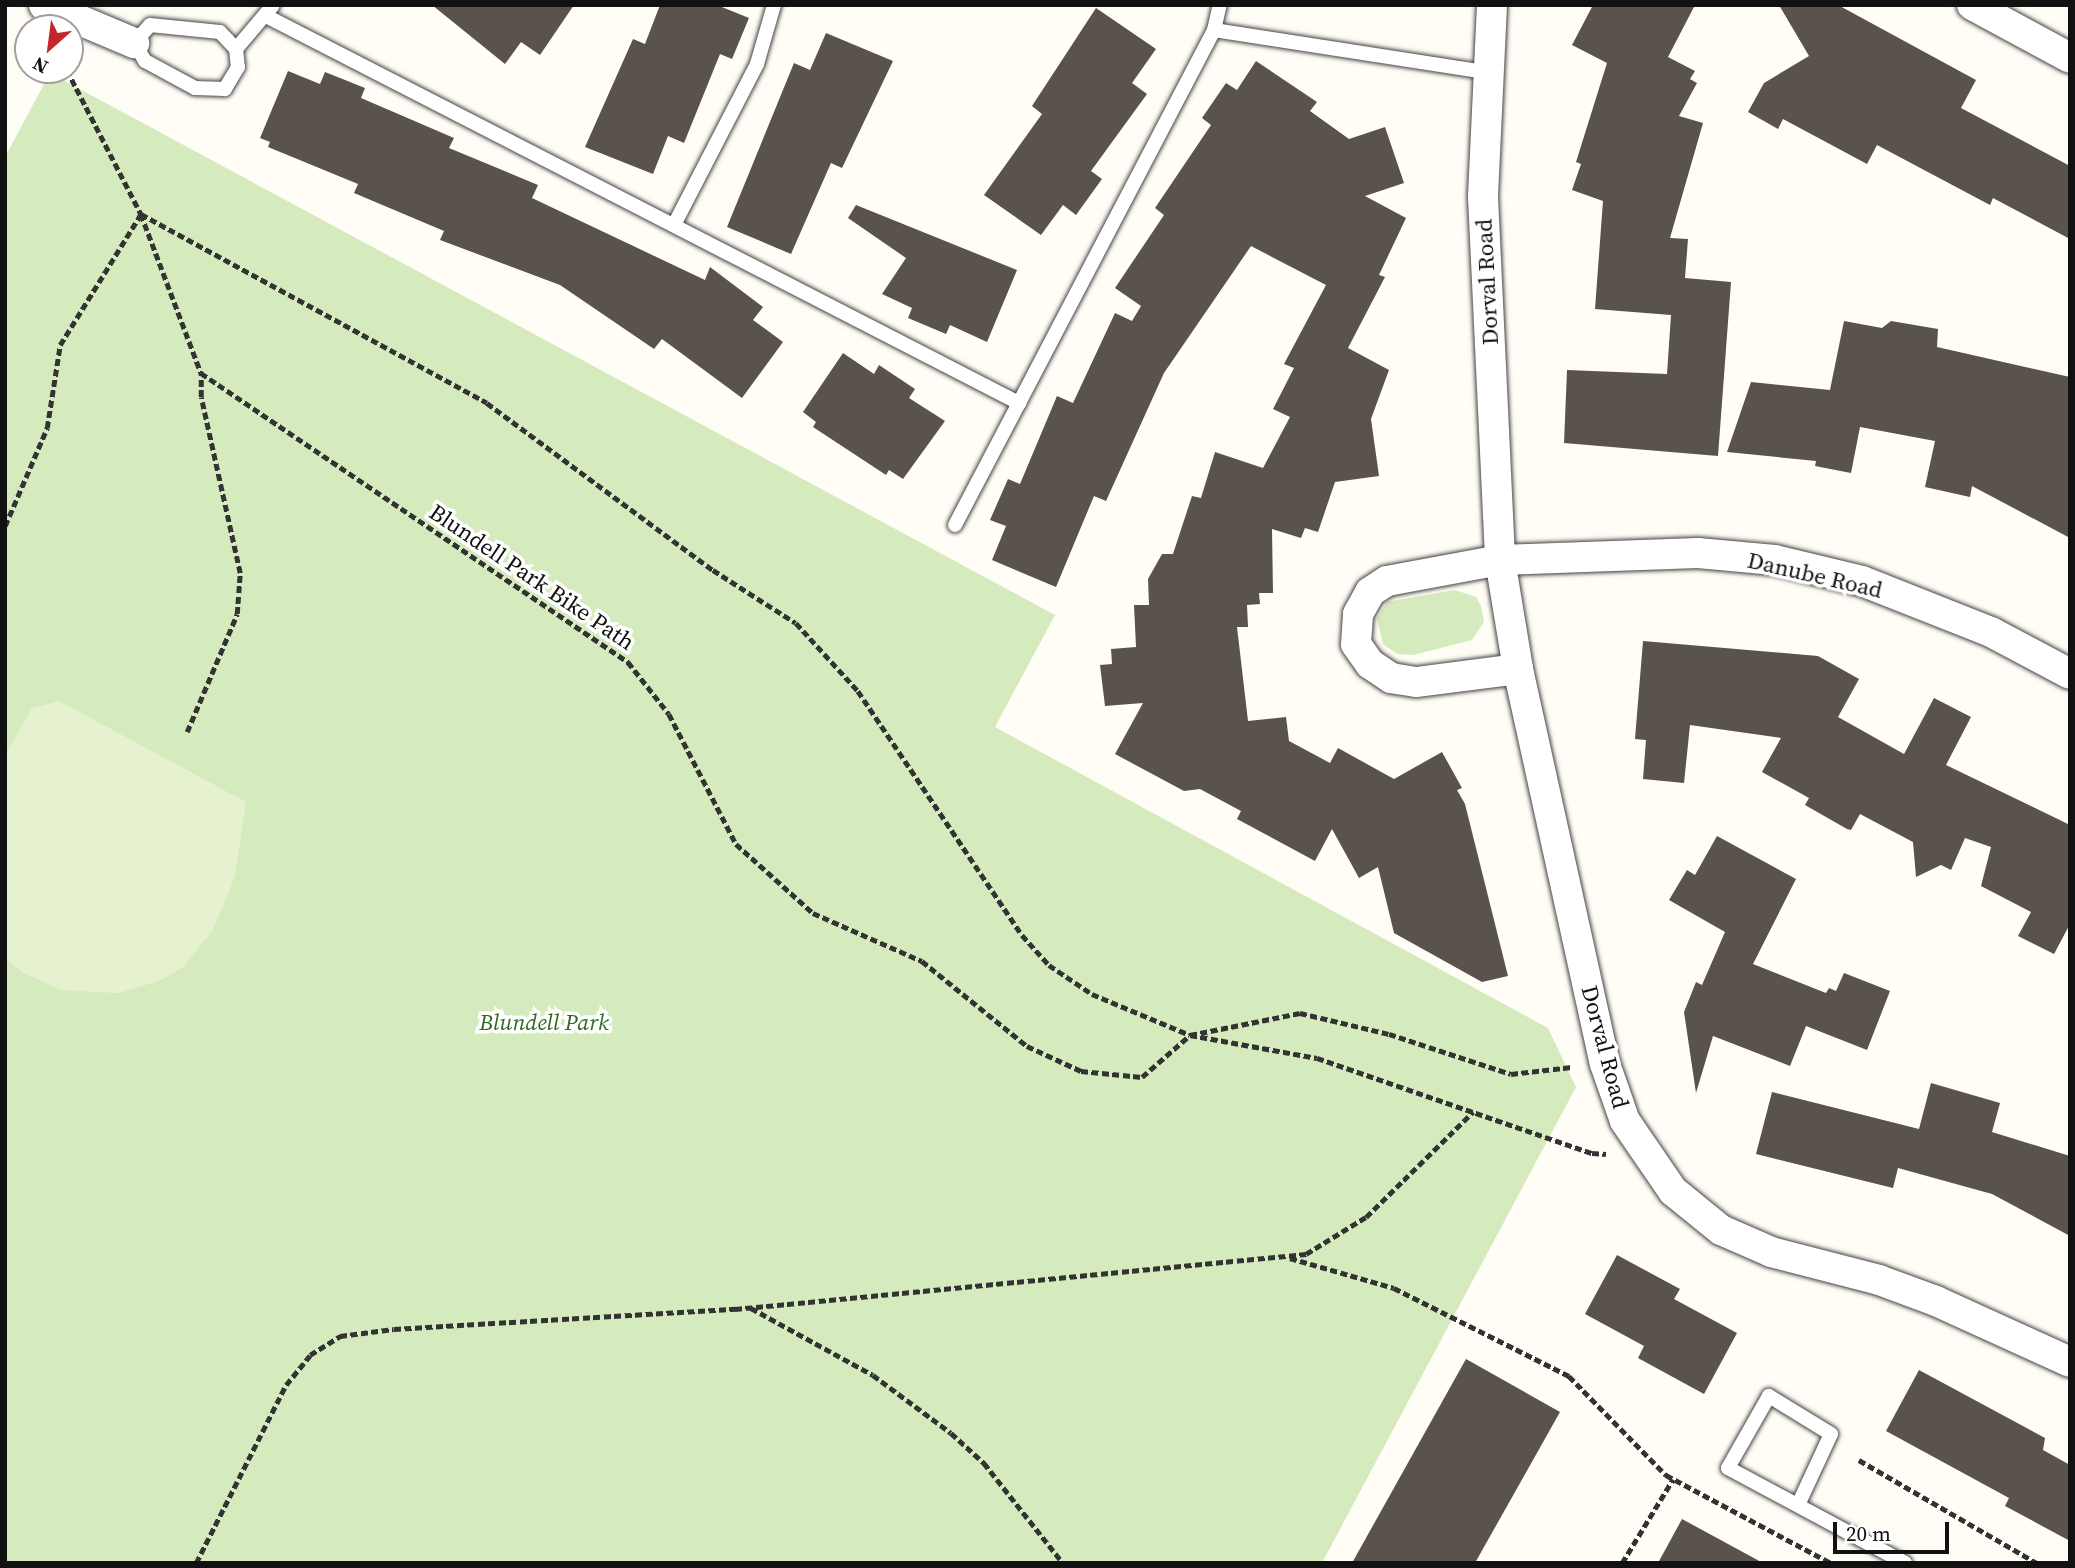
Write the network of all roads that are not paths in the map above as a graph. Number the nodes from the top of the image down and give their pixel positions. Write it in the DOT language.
graph roads {
  1 [pos="44,5"];
  2 [pos="774,5"];
  3 [pos="1220,5"];
  4 [pos="1492,5"];
  5 [pos="1972,5"];
  6 [pos="269,11"];
  7 [pos="1214,30"];
  8 [pos="134,43"];
  9 [pos="236,49"];
  10 [pos="2070,58"];
  11 [pos="1491,73"];
  12 [pos="675,223"];
  13 [pos="1019,403"];
  14 [pos="955,525"];
  15 [pos="1500,560"];
  16 [pos="1518,669"];
  17 [pos="2070,674"];
  18 [pos="2070,1362"];
  19 [pos="1797,1505"];
  20 [pos="1905,1563"];
  1 -- 8 [label="street"];
  2 -- 12 [label="lane"];
  3 -- 7 [label="lane"];
  4 -- 11 [label="street, Dorval Road"];
  5 -- 10 [label="street"];
  6 -- 9 [label="lane"];
  6 -- 12 [label="lane"];
  7 -- 11 [label="lane"];
  7 -- 13 [label="lane"];
  8 -- 9 [label="lane"];
  8 -- 9 [label="lane"];
  11 -- 15 [label="street, Dorval Road"];
  12 -- 13 [label="lane"];
  13 -- 14 [label="lane"];
  15 -- 16 [label="street, Dorval Road"];
  15 -- 16 [label="street"];
  15 -- 17 [label="street, Danube Road"];
  16 -- 18 [label="street, Dorval Road"];
  19 -- 19 [label="lane"];
  19 -- 20 [label="lane"];
}
